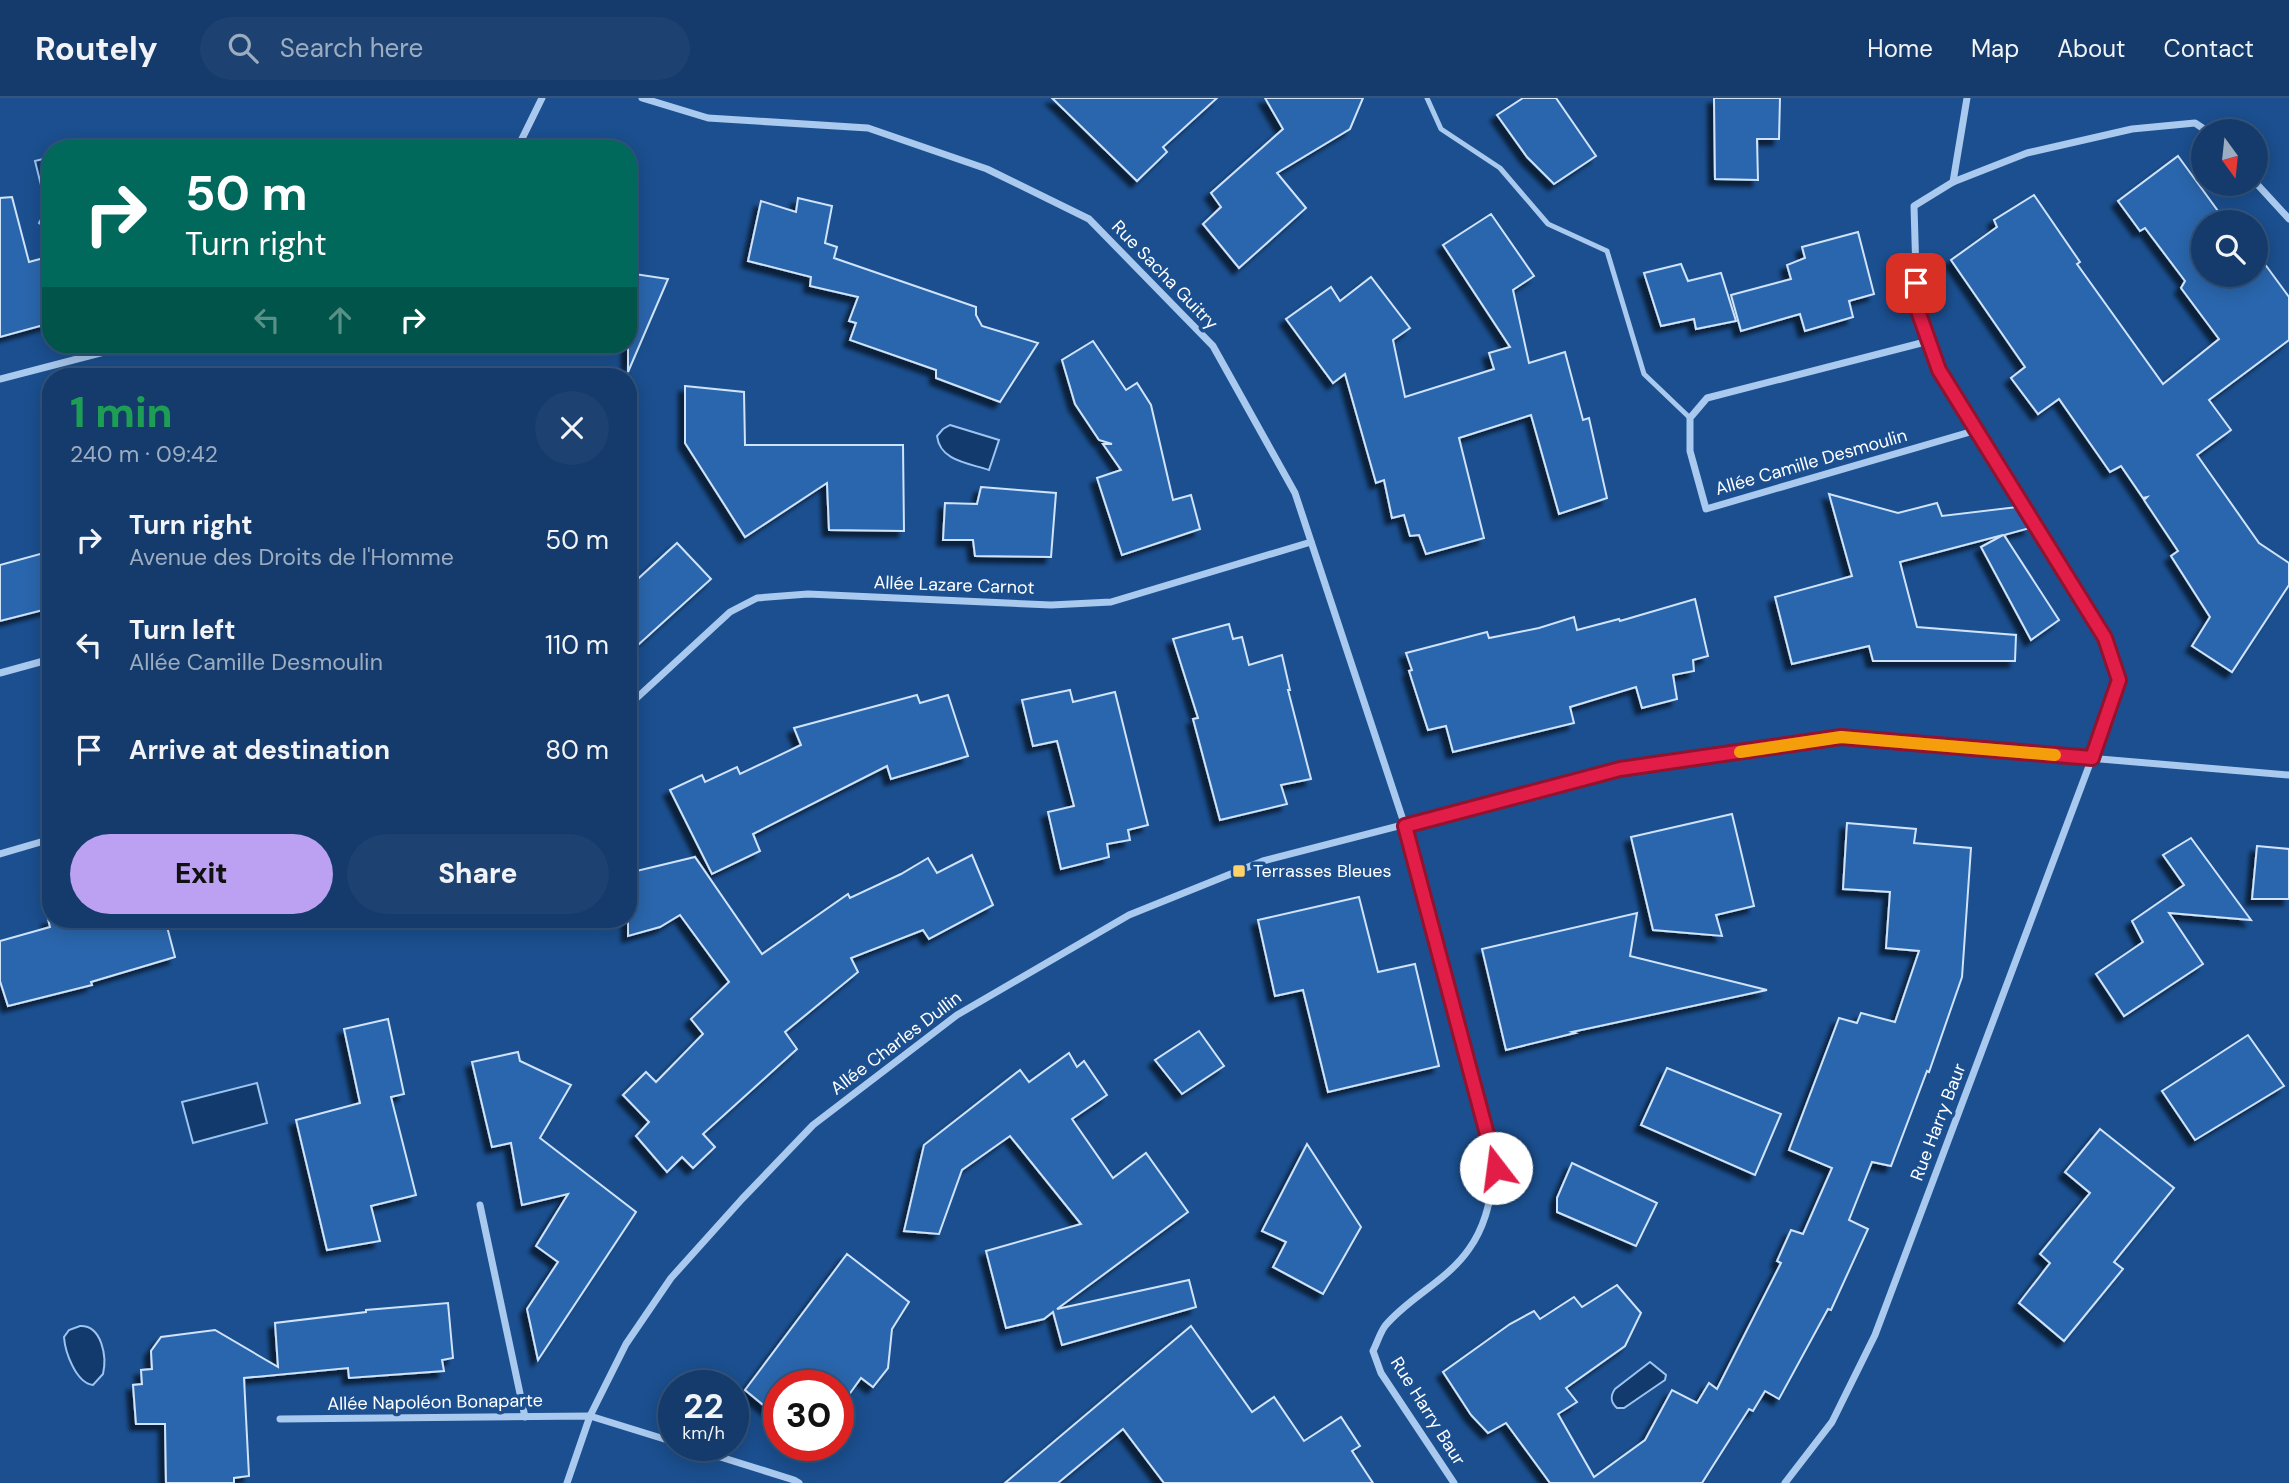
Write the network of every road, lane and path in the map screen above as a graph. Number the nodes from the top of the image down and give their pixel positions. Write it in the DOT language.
graph roads {
  1 [pos="542,98"];
  2 [pos="642,98"];
  3 [pos="1427,98"];
  4 [pos="1967,98"];
  5 [pos="2191,123"];
  6 [pos="521,140"];
  7 [pos="1953,182"];
  8 [pos="2268,196"];
  9 [pos="2289,219"];
  10 [pos="1929,341"];
  11 [pos="96,354"];
  12 [pos="42,368"];
  13 [pos="42,368"];
  14 [pos="0,379"];
  15 [pos="1690,418"];
  16 [pos="1977,430"];
  17 [pos="1311,542"];
  18 [pos="42,661"];
  19 [pos="0,673"];
  20 [pos="637,698"];
  21 [pos="2092,758"];
  22 [pos="2289,775"];
  23 [pos="1405,826"];
  24 [pos="42,842"];
  25 [pos="0,854"];
  26 [pos="480,1205"];
  27 [pos="590,1416"];
  28 [pos="525,1417"];
  29 [pos="280,1419"];
  30 [pos="658,1437"];
  31 [pos="733,1461"];
  32 [pos="568,1483"];
  33 [pos="799,1483"];
  34 [pos="1454,1483"];
  35 [pos="1785,1483"];
  1 -- 6 [label="street"];
  2 -- 17 [label="street, Rue Sacha Guitry"];
  3 -- 15 [label="lane"];
  4 -- 7 [label="street"];
  5 -- 7 [label="street"];
  7 -- 10 [label="street"];
  8 -- 9 [label="street"];
  10 -- 15 [label="street"];
  10 -- 16 [label="street"];
  11 -- 13 [label="street"];
  12 -- 14 [label="street"];
  15 -- 16 [label="street, Allée Camille Desmoulin"];
  16 -- 21 [label="street"];
  17 -- 20 [label="street, Allée Lazare Carnot"];
  17 -- 23 [label="street, Rue Sacha Guitry"];
  18 -- 19 [label="street"];
  21 -- 22 [label="street, Allée Charles Dullin"];
  21 -- 23 [label="street, Allée Charles Dullin"];
  21 -- 35 [label="street, Rue Harry Baur"];
  23 -- 27 [label="street, Allée Charles Dullin"];
  23 -- 34 [label="street, Rue Harry Baur"];
  24 -- 25 [label="street"];
  26 -- 28 [label="street"];
  27 -- 28 [label="street, Allée Napoléon Bonaparte"];
  27 -- 30 [label="street, Allée Napoléon Bonaparte"];
  27 -- 32 [label="street, Allée Charles Dullin"];
  28 -- 29 [label="street, Allée Napoléon Bonaparte"];
  31 -- 33 [label="street"];
}
